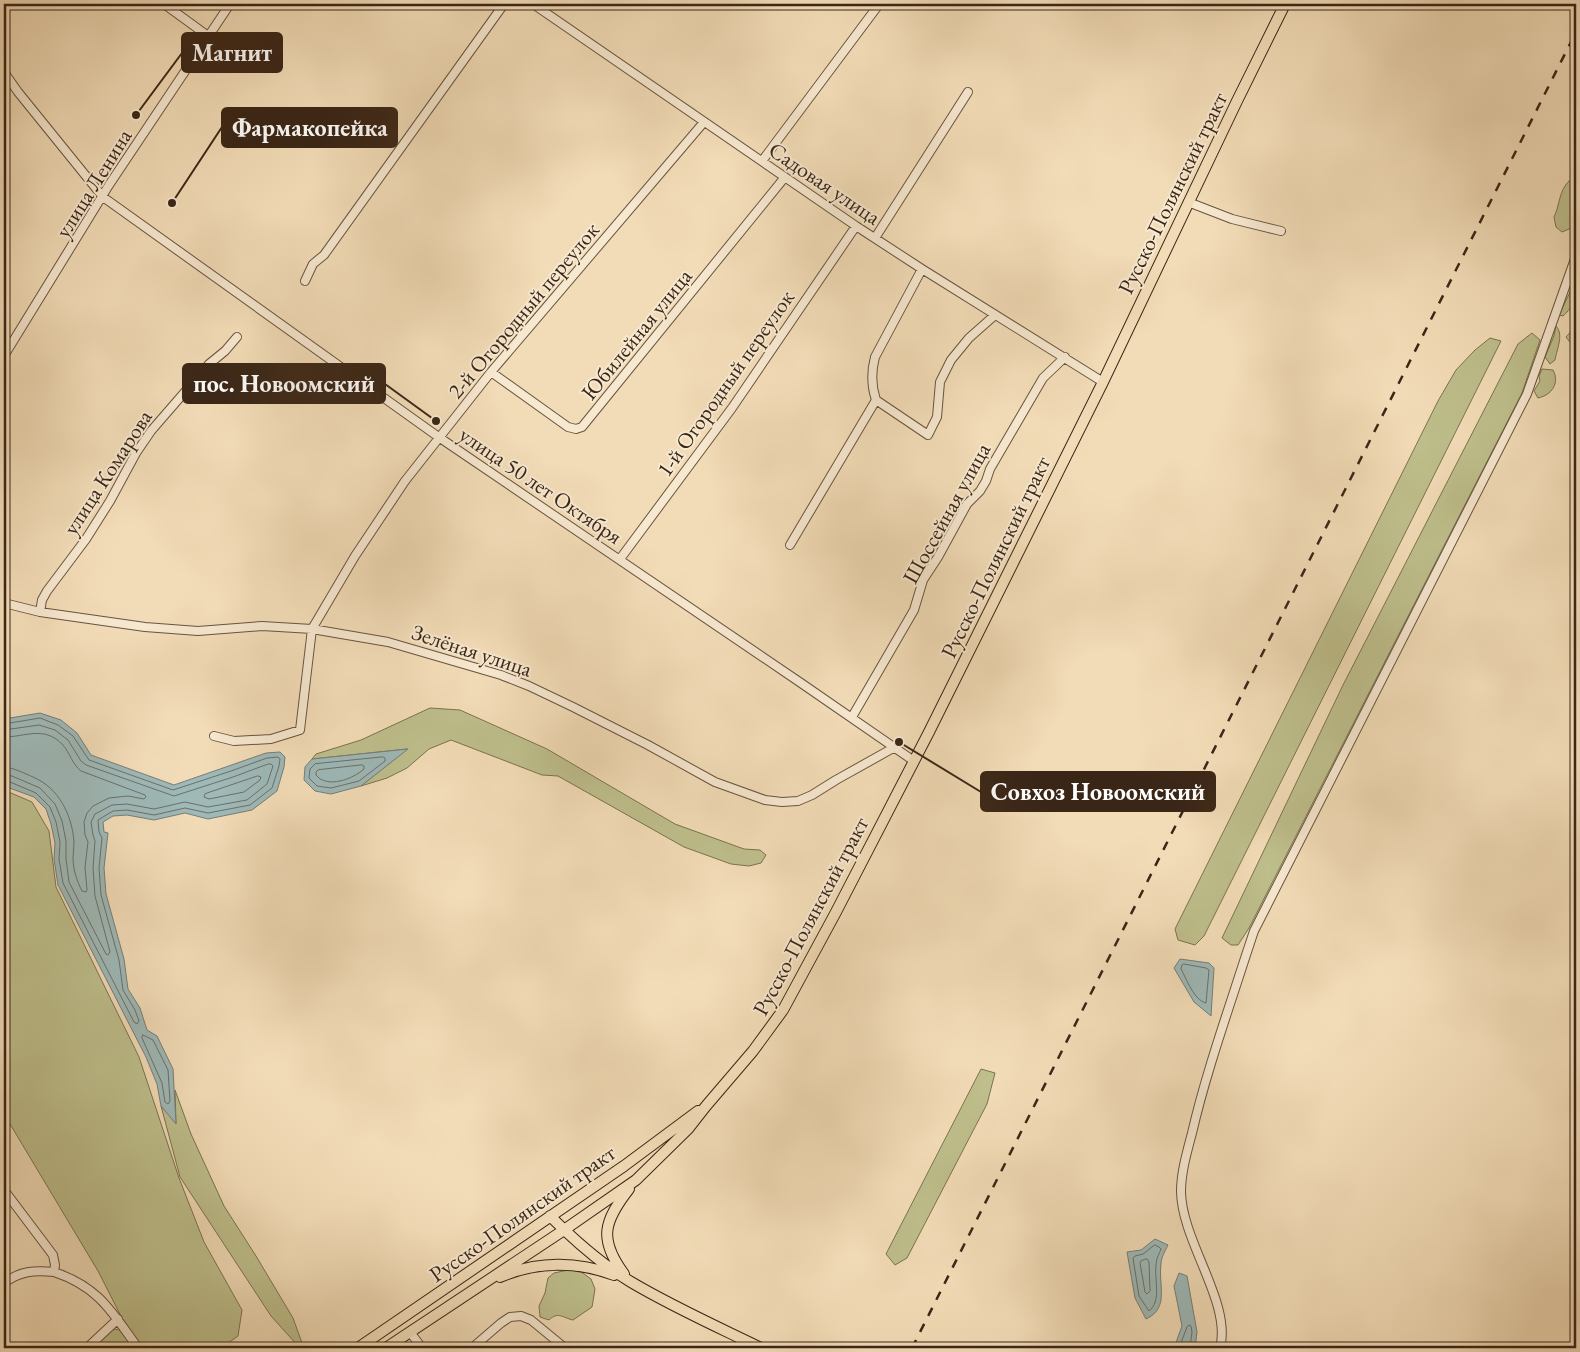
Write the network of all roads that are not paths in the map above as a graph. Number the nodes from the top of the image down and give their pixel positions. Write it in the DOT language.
graph roads {
  1 [pos="164,4"];
  2 [pos="230,4"];
  3 [pos="504,4"];
  4 [pos="533,4"];
  5 [pos="1285,4"];
  6 [pos="877,7"];
  7 [pos="208,36"];
  8 [pos="4,74"];
  9 [pos="968,92"];
  10 [pos="704,122"];
  11 [pos="762,161"];
  12 [pos="785,177"];
  13 [pos="103,197"];
  14 [pos="1188,202"];
  15 [pos="856,226"];
  16 [pos="1281,231"];
  17 [pos="874,238"];
  18 [pos="1576,256"];
  19 [pos="922,269"];
  20 [pos="305,282"];
  21 [pos="995,315"];
  22 [pos="237,337"];
  23 [pos="4,356"];
  24 [pos="1065,358"];
  25 [pos="492,372"];
  26 [pos="1103,382"];
  27 [pos="876,400"];
  28 [pos="440,438"];
  29 [pos="790,545"];
  30 [pos="620,559"];
  31 [pos="4,603"];
  32 [pos="40,612"];
  33 [pos="312,629"];
  34 [pos="852,717"];
  35 [pos="214,736"];
  36 [pos="895,748"];
  37 [pos="914,761"];
  38 [pos="706,1106"];
  39 [pos="636,1180"];
  40 [pos="4,1190"];
  41 [pos="550,1216"];
  42 [pos="564,1230"];
  43 [pos="54,1272"];
  44 [pos="629,1281"];
  45 [pos="4,1283"];
  46 [pos="475,1288"];
  47 [pos="118,1319"];
  48 [pos="410,1332"];
  49 [pos="87,1348"];
  50 [pos="138,1348"];
  51 [pos="358,1348"];
  52 [pos="386,1348"];
  53 [pos="422,1348"];
  54 [pos="472,1348"];
  55 [pos="565,1348"];
  56 [pos="762,1348"];
  57 [pos="1220,1348"];
  1 -- 7 [label="street"];
  2 -- 7 [label="street, улица Ленина"];
  3 -- 20 [label="street"];
  4 -- 10 [label="street, Садовая улица"];
  5 -- 14 [label="main road, Русско-Полянский тракт"];
  6 -- 11 [label="street"];
  7 -- 13 [label="street, улица Ленина"];
  8 -- 13 [label="street, улица 50 лет Октября"];
  9 -- 17 [label="street"];
  10 -- 11 [label="street, Садовая улица"];
  10 -- 25 [label="street, 2-й Огородный переулок"];
  11 -- 12 [label="street, Садовая улица"];
  12 -- 15 [label="street, Садовая улица"];
  12 -- 25 [label="street, Юбилейная улица"];
  13 -- 23 [label="street, улица Ленина"];
  13 -- 28 [label="street, улица 50 лет Октября"];
  14 -- 16 [label="street"];
  14 -- 26 [label="main road, Русско-Полянский тракт"];
  15 -- 17 [label="street, Садовая улица"];
  15 -- 30 [label="street, 1-й Огородный переулок"];
  17 -- 19 [label="street, Садовая улица"];
  18 -- 57 [label="street"];
  19 -- 21 [label="street, Садовая улица"];
  19 -- 27 [label="street"];
  21 -- 24 [label="street, Садовая улица"];
  21 -- 27 [label="street"];
  22 -- 32 [label="street, улица Комарова"];
  24 -- 26 [label="street, Садовая улица"];
  24 -- 34 [label="street, Шоссейная улица"];
  25 -- 28 [label="street, 2-й Огородный переулок"];
  26 -- 37 [label="main road, Русско-Полянский тракт"];
  27 -- 29 [label="street"];
  28 -- 30 [label="street, улица 50 лет Октября"];
  28 -- 33 [label="street, 2-й Огородный переулок"];
  30 -- 34 [label="street, улица 50 лет Октября"];
  31 -- 32 [label="street, Зелёная улица"];
  32 -- 33 [label="street, Зелёная улица"];
  33 -- 35 [label="street"];
  33 -- 36 [label="street, Зелёная улица"];
  34 -- 36 [label="street, улица 50 лет Октября"];
  36 -- 37 [label="street, улица 50 лет Октября"];
  37 -- 38 [label="main road, Русско-Полянский тракт"];
  38 -- 39 [label="main road, Русско-Полянский тракт"];
  38 -- 41 [label="main road, Русско-Полянский тракт"];
  39 -- 42 [label="main road, Русско-Полянский тракт"];
  39 -- 44 [label="main road"];
  40 -- 43 [label="street"];
  41 -- 42 [label="main road"];
  41 -- 51 [label="main road, Русско-Полянский тракт"];
  42 -- 44 [label="main road"];
  42 -- 46 [label="main road, Русско-Полянский тракт"];
  43 -- 45 [label="street"];
  43 -- 47 [label="street"];
  44 -- 46 [label="main road"];
  44 -- 56 [label="main road"];
  46 -- 48 [label="main road, Русско-Полянский тракт"];
  47 -- 49 [label="street"];
  47 -- 50 [label="street"];
  48 -- 52 [label="main road, Русско-Полянский тракт"];
  48 -- 53 [label="street"];
  54 -- 55 [label="street"];
}
